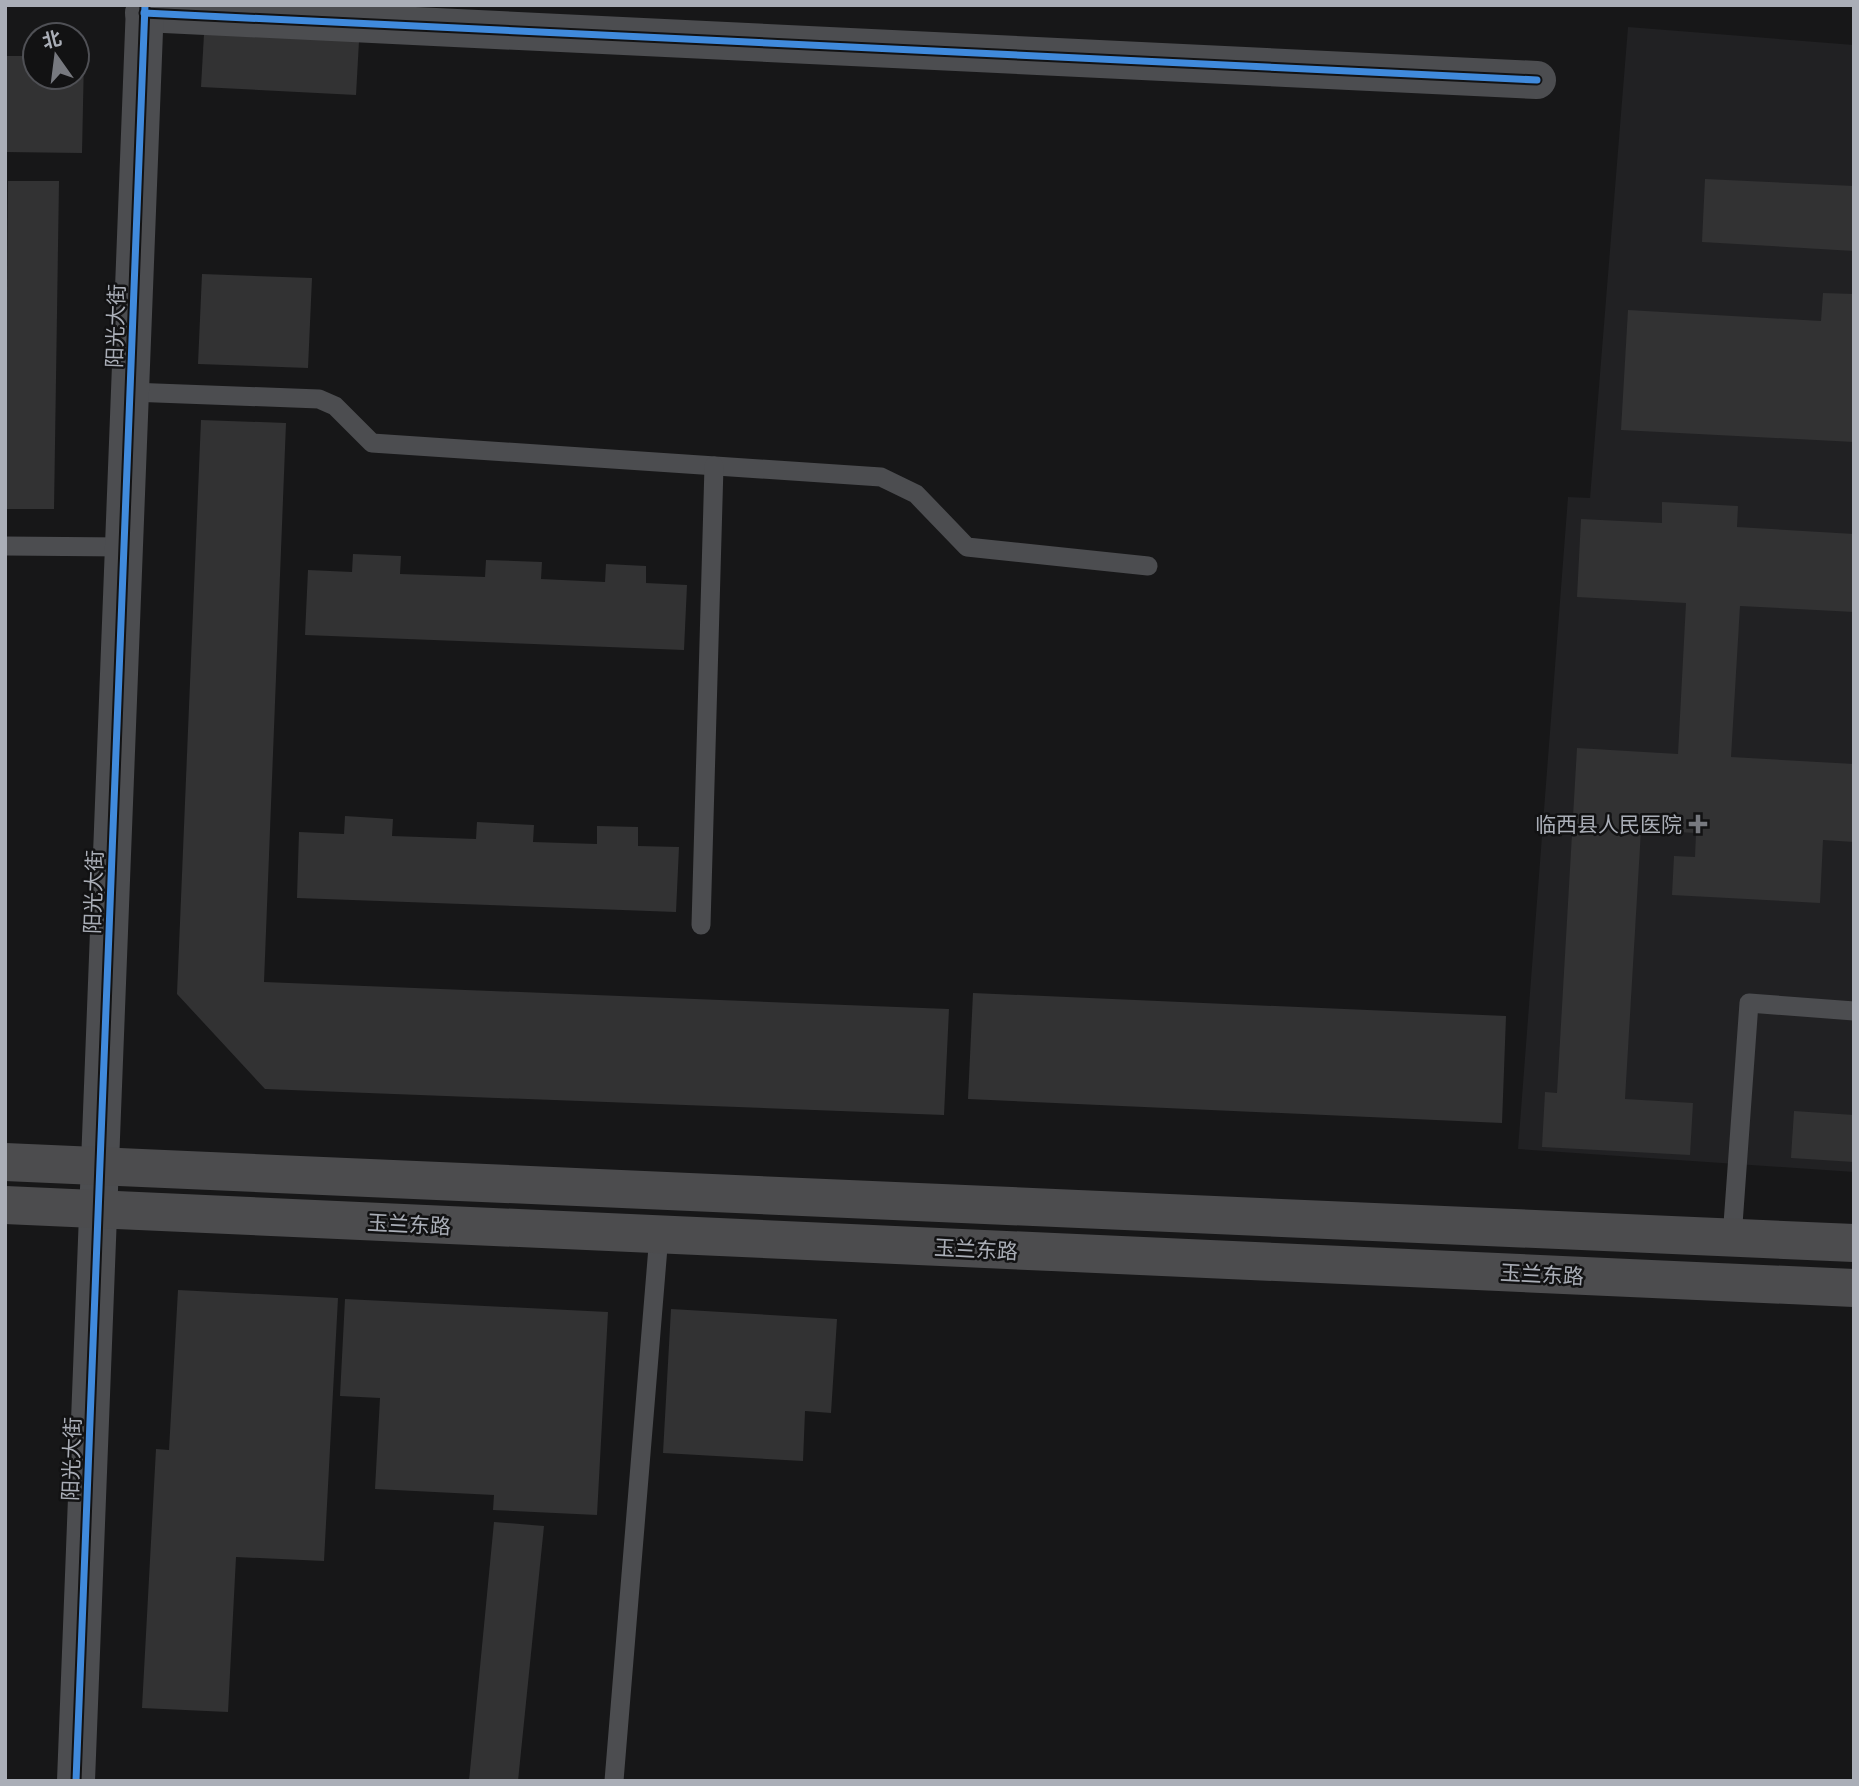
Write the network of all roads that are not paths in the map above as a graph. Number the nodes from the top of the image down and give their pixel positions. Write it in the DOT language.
graph roads {
  1 [pos="145,9"];
  2 [pos="1537,80"];
  3 [pos="130,392"];
  4 [pos="714,466"];
  5 [pos="5,547"];
  6 [pos="124,547"];
  7 [pos="1148,566"];
  8 [pos="701,925"];
  9 [pos="1854,1011"];
  10 [pos="5,1161"];
  11 [pos="100,1166"];
  12 [pos="5,1205"];
  13 [pos="98,1210"];
  14 [pos="659,1235"];
  15 [pos="1732,1238"];
  16 [pos="1854,1243"];
  17 [pos="1854,1288"];
  18 [pos="76,1781"];
  19 [pos="614,1781"];
  1 -- 2 [label="street"];
  1 -- 3 [label="street, 阳光大街"];
  3 -- 4 [label="lane"];
  3 -- 6 [label="street, 阳光大街"];
  4 -- 7 [label="lane"];
  4 -- 8 [label="lane"];
  5 -- 6 [label="lane"];
  6 -- 11 [label="street, 阳光大街"];
  9 -- 15 [label="lane"];
  10 -- 11 [label="highway"];
  11 -- 13 [label="street, 阳光大街"];
  11 -- 15 [label="highway"];
  12 -- 13 [label="highway, 玉兰东路"];
  13 -- 14 [label="highway, 玉兰东路"];
  13 -- 18 [label="street, 阳光大街"];
  14 -- 17 [label="highway, 玉兰东路"];
  14 -- 19 [label="lane"];
  15 -- 16 [label="highway"];
}
